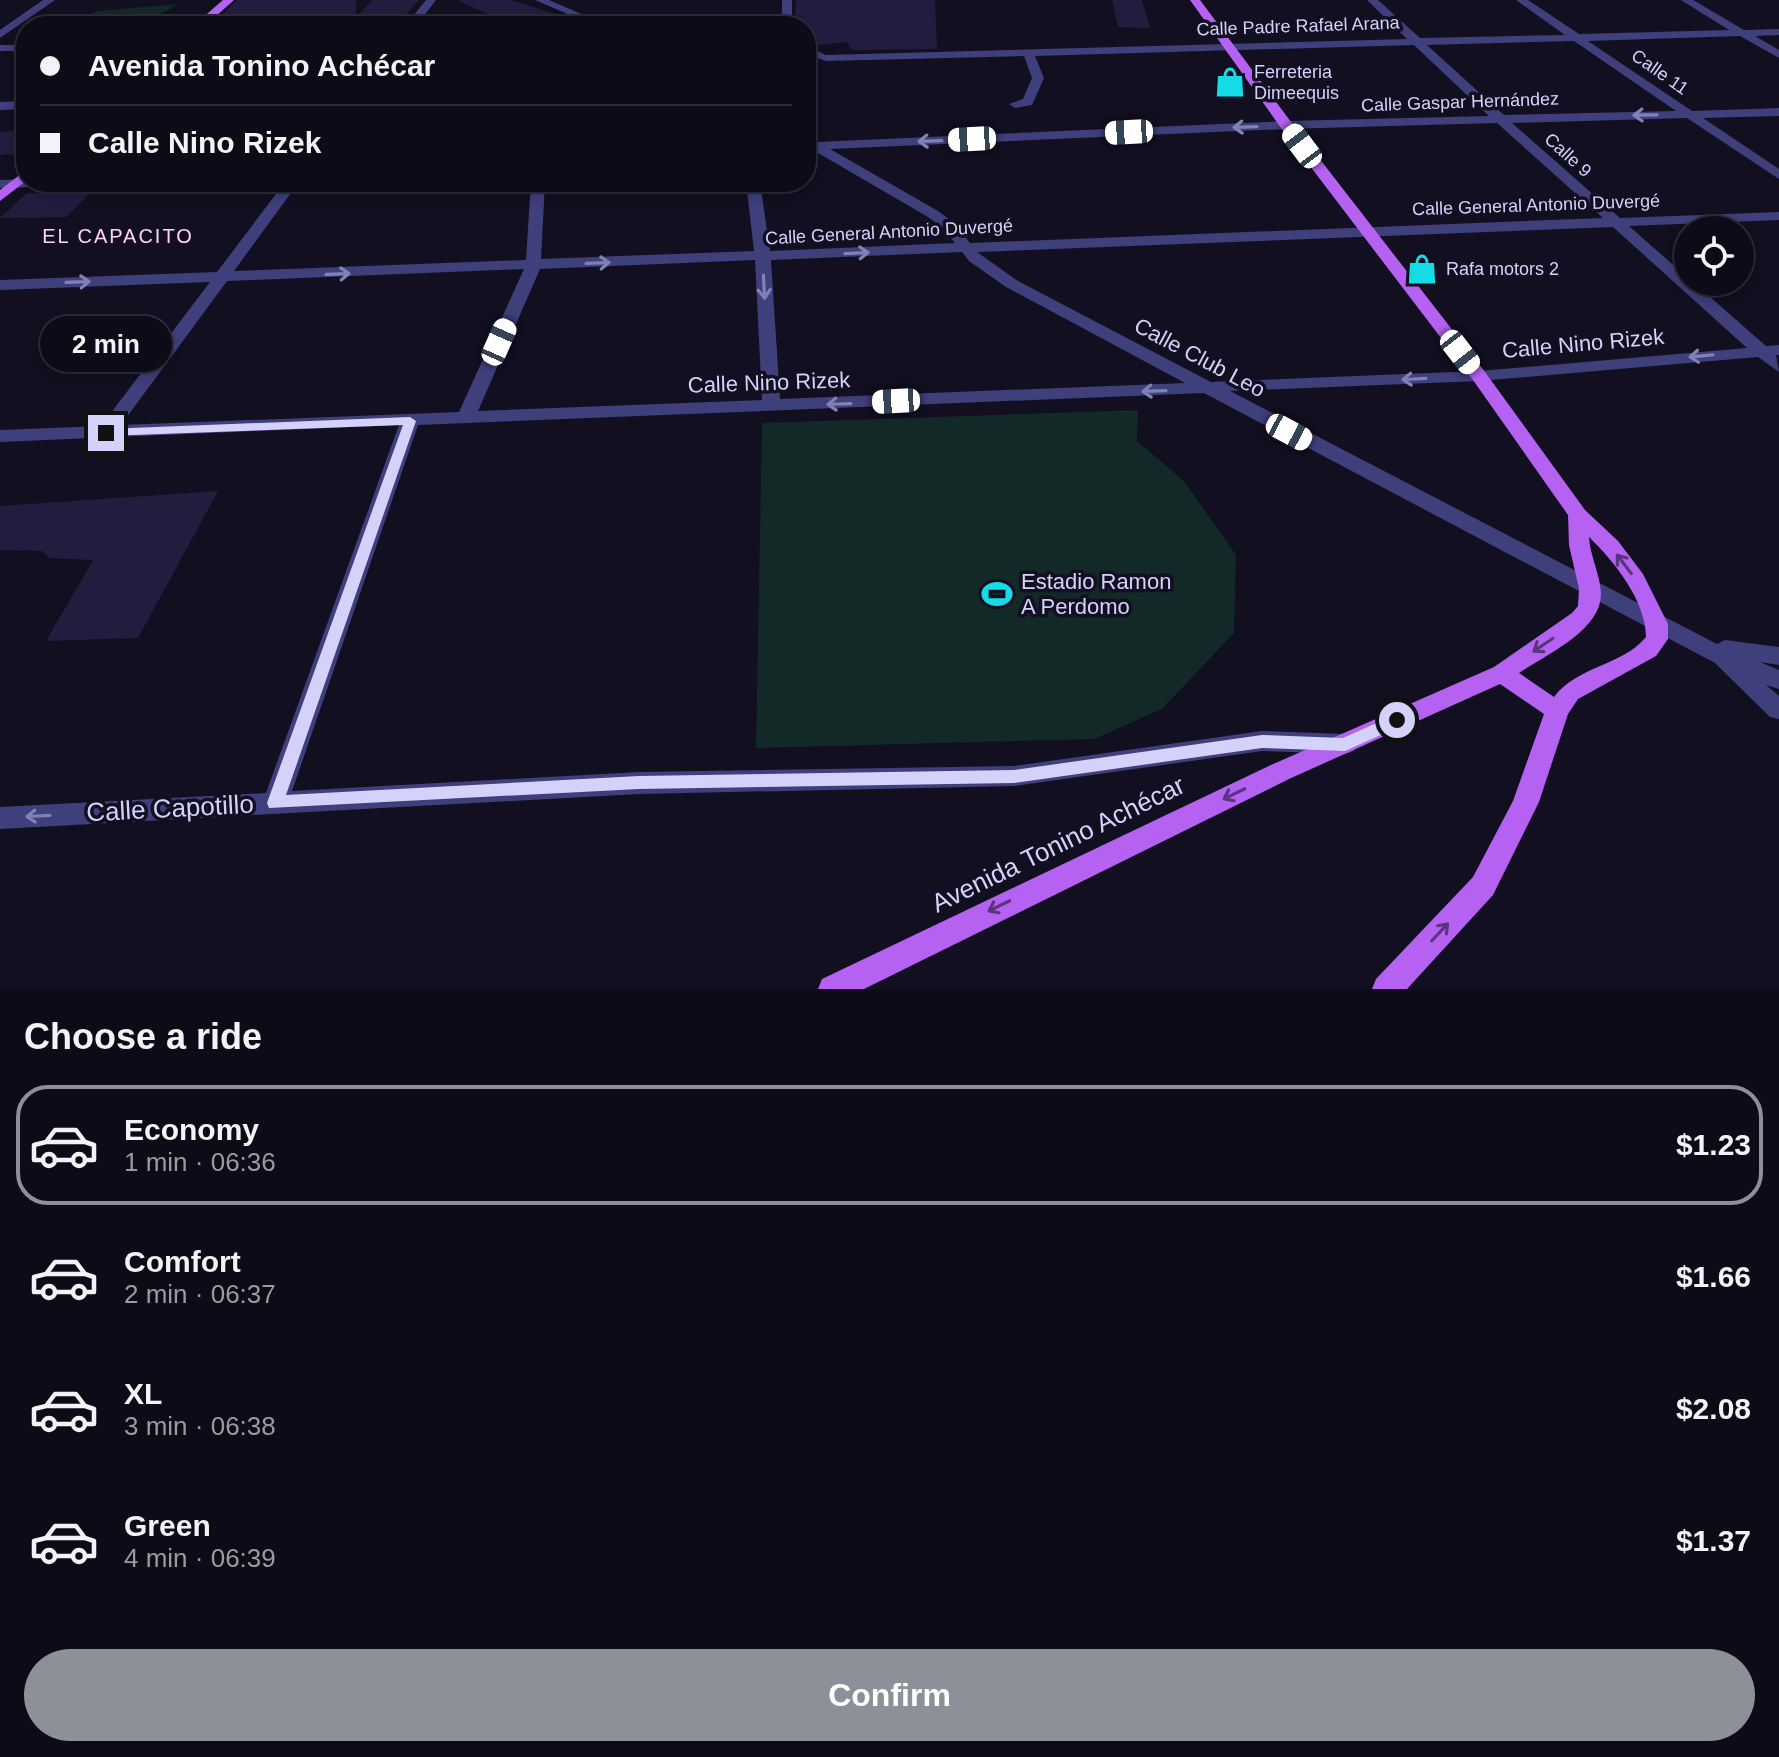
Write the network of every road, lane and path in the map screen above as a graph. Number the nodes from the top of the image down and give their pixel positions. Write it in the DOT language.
graph roads {
  1 [pos="50,0"];
  2 [pos="229,0"];
  3 [pos="431,0"];
  4 [pos="540,0"];
  5 [pos="1195,0"];
  6 [pos="1372,0"];
  7 [pos="1521,0"];
  8 [pos="1686,0"];
  9 [pos="27,16"];
  10 [pos="210,16"];
  11 [pos="418,16"];
  12 [pos="590,16"];
  13 [pos="1779,32"];
  14 [pos="1743,33"];
  15 [pos="1577,36"];
  16 [pos="1417,40"];
  17 [pos="1229,45"];
  18 [pos="1028,52"];
  19 [pos="816,55"];
  20 [pos="1779,55"];
  21 [pos="1015,104"];
  22 [pos="1779,112"];
  23 [pos="1689,114"];
  24 [pos="1499,118"];
  25 [pos="1286,125"];
  26 [pos="816,145"];
  27 [pos="816,149"];
  28 [pos="1779,175"];
  29 [pos="14,181"];
  30 [pos="285,192"];
  31 [pos="537,192"];
  32 [pos="754,192"];
  33 [pos="0,197"];
  34 [pos="1779,216"];
  35 [pos="1618,223"];
  36 [pos="1366,230"];
  37 [pos="967,249"];
  38 [pos="763,258"];
  39 [pos="533,266"];
  40 [pos="222,278"];
  41 [pos="0,285"];
  42 [pos="1771,350"];
  43 [pos="1779,367"];
  44 [pos="1479,376"];
  45 [pos="1207,389"];
  46 [pos="771,406"];
  47 [pos="465,419"];
  48 [pos="410,421"];
  49 [pos="106,433"];
  50 [pos="0,436"];
  51 [pos="1578,515"];
  52 [pos="1590,589"];
  53 [pos="1657,624"];
  54 [pos="1710,650"];
  55 [pos="1773,652"];
  56 [pos="1502,673"];
  57 [pos="1779,680"];
  58 [pos="1779,710"];
  59 [pos="1557,711"];
  60 [pos="1262,741"];
  61 [pos="1345,744"];
  62 [pos="1280,772"];
  63 [pos="275,803"];
  64 [pos="0,818"];
  65 [pos="833,989"];
  66 [pos="1387,989"];
  1 -- 9 [label="street"];
  2 -- 10 [label="main road"];
  3 -- 11 [label="street"];
  4 -- 12 [label="street"];
  5 -- 17 [label="main road"];
  6 -- 16 [label="street, Calle 9"];
  7 -- 15 [label="street, Calle 11"];
  8 -- 14 [label="street"];
  13 -- 14 [label="street, Calle Padre Rafael Arana"];
  14 -- 15 [label="street, Calle Padre Rafael Arana"];
  14 -- 20 [label="street"];
  15 -- 16 [label="street, Calle Padre Rafael Arana"];
  15 -- 23 [label="street, Calle 11"];
  16 -- 17 [label="street, Calle Padre Rafael Arana"];
  16 -- 24 [label="street, Calle 9"];
  17 -- 18 [label="street, Calle Padre Rafael Arana"];
  17 -- 25 [label="main road"];
  18 -- 19 [label="street, Calle Padre Rafael Arana"];
  18 -- 21 [label="street"];
  22 -- 23 [label="street, Calle Gaspar Hernández"];
  23 -- 24 [label="street, Calle Gaspar Hernández, one-way"];
  23 -- 28 [label="street, Calle 11"];
  24 -- 25 [label="street, Calle Gaspar Hernández"];
  24 -- 35 [label="street, Calle 9"];
  25 -- 26 [label="street, Calle Gaspar Hernández, one-way"];
  25 -- 36 [label="main road"];
  27 -- 37 [label="street, Calle Club Leo"];
  29 -- 33 [label="main road"];
  30 -- 40 [label="street"];
  31 -- 39 [label="street"];
  32 -- 38 [label="street"];
  34 -- 35 [label="street, Calle General Antonio Duvergé"];
  35 -- 36 [label="street, Calle General Antonio Duvergé"];
  35 -- 42 [label="street, Calle 9"];
  36 -- 37 [label="street, Calle General Antonio Duvergé"];
  36 -- 44 [label="main road"];
  38 -- 37 [label="street, Calle General Antonio Duvergé, one-way"];
  37 -- 45 [label="street, Calle Club Leo"];
  39 -- 38 [label="street, Calle General Antonio Duvergé, one-way"];
  38 -- 46 [label="street, one-way"];
  40 -- 39 [label="street, Calle General Antonio Duvergé, one-way"];
  39 -- 47 [label="street"];
  41 -- 40 [label="street, Calle General Antonio Duvergé, one-way"];
  40 -- 49 [label="street"];
  42 -- 43 [label="street, Calle 9"];
  42 -- 44 [label="street, Calle Nino Rizek, one-way"];
  44 -- 45 [label="street, Calle Nino Rizek, one-way"];
  44 -- 51 [label="main road"];
  45 -- 46 [label="street, Calle Nino Rizek, one-way"];
  45 -- 52 [label="street, Calle Club Leo"];
  46 -- 47 [label="street, Calle Nino Rizek"];
  47 -- 48 [label="street, Calle Nino Rizek"];
  48 -- 49 [label="street, Calle Nino Rizek"];
  48 -- 63 [label="street"];
  49 -- 50 [label="street, Calle Nino Rizek"];
  51 -- 52 [label="main road"];
  53 -- 51 [label="main road, one-way"];
  52 -- 53 [label="street, Calle Club Leo"];
  52 -- 56 [label="main road, Avenida Tonino Achécar, one-way"];
  53 -- 54 [label="street, Calle Club Leo"];
  53 -- 59 [label="main road"];
  54 -- 55 [label="street"];
  54 -- 57 [label="street"];
  54 -- 58 [label="street"];
  56 -- 59 [label="main road"];
  56 -- 61 [label="main road, Avenida Tonino Achécar"];
  66 -- 59 [label="main road, one-way"];
  60 -- 61 [label="street, Calle Capotillo"];
  60 -- 62 [label="street"];
  60 -- 63 [label="street, Calle Capotillo"];
  61 -- 62 [label="main road, Avenida Tonino Achécar"];
  62 -- 65 [label="main road, Avenida Tonino Achécar, one-way"];
  63 -- 64 [label="street, Calle Capotillo, one-way"];
}
